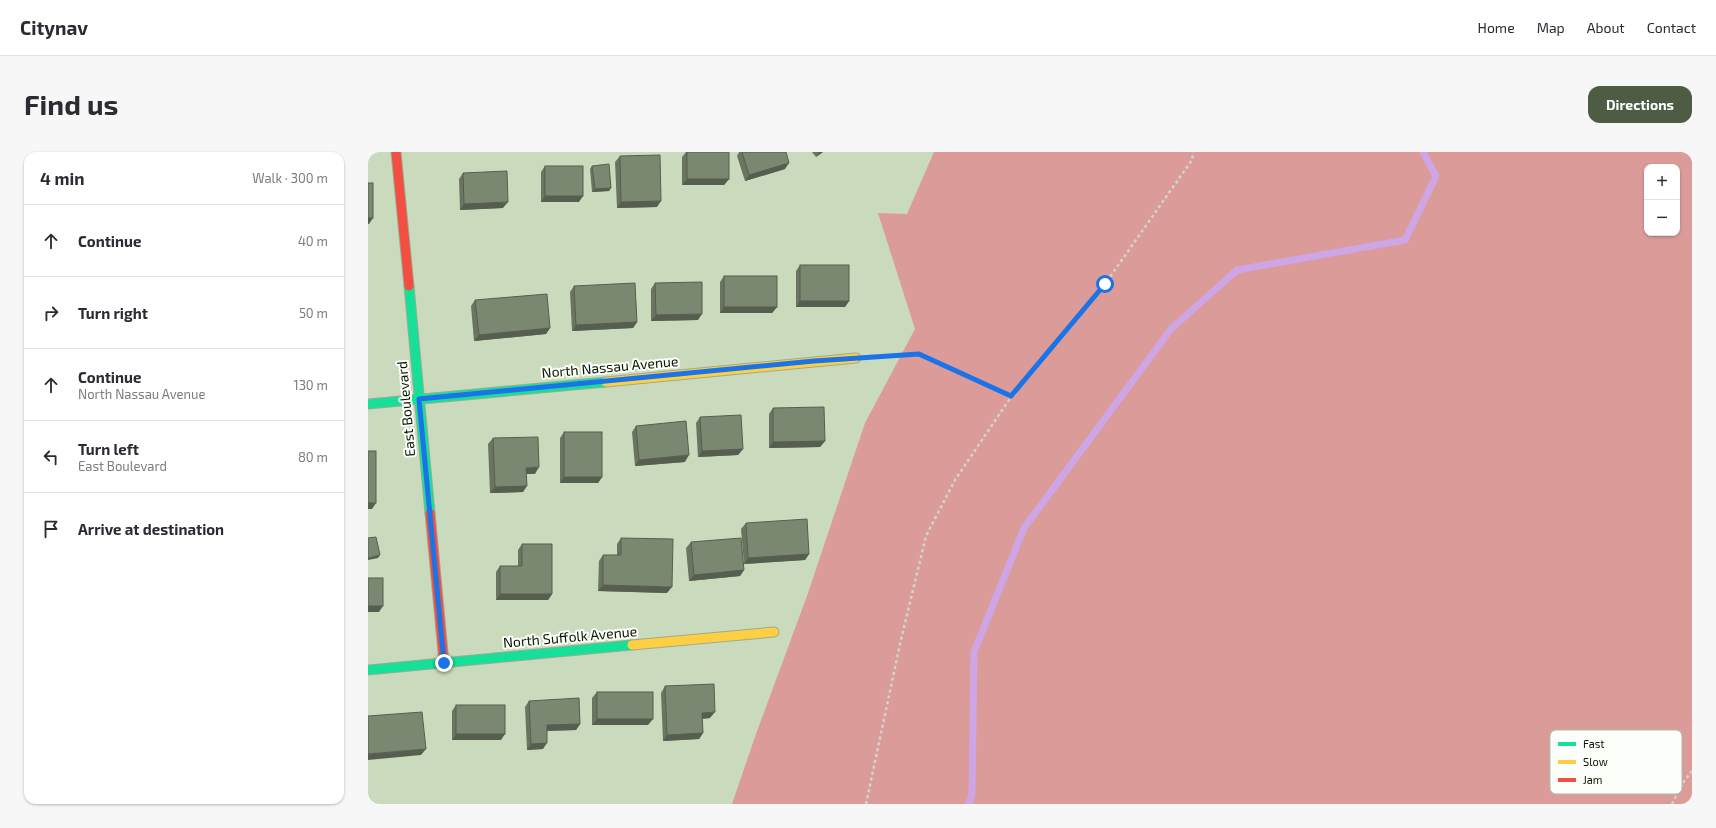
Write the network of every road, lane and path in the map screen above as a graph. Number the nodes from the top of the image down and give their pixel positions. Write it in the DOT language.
graph roads {
  1 [pos="396,152"];
  2 [pos="1193,152"];
  3 [pos="856,358"];
  4 [pos="1011,396"];
  5 [pos="419,399"];
  6 [pos="368,404"];
  7 [pos="774,632"];
  8 [pos="444,663"];
  9 [pos="368,670"];
  10 [pos="1692,771"];
  11 [pos="1682,784"];
  12 [pos="1677,794"];
  13 [pos="866,804"];
  14 [pos="1672,804"];
  1 -- 5 [label="street, East Boulevard"];
  2 -- 4 [label="path"];
  3 -- 4 [label="path"];
  3 -- 5 [label="street, North Nassau Avenue"];
  4 -- 13 [label="path"];
  5 -- 6 [label="street, North Nassau Avenue"];
  5 -- 8 [label="street, East Boulevard"];
  7 -- 8 [label="street, North Suffolk Avenue"];
  8 -- 9 [label="street, North Suffolk Avenue"];
  10 -- 11 [label="path"];
  12 -- 14 [label="path"];
}
